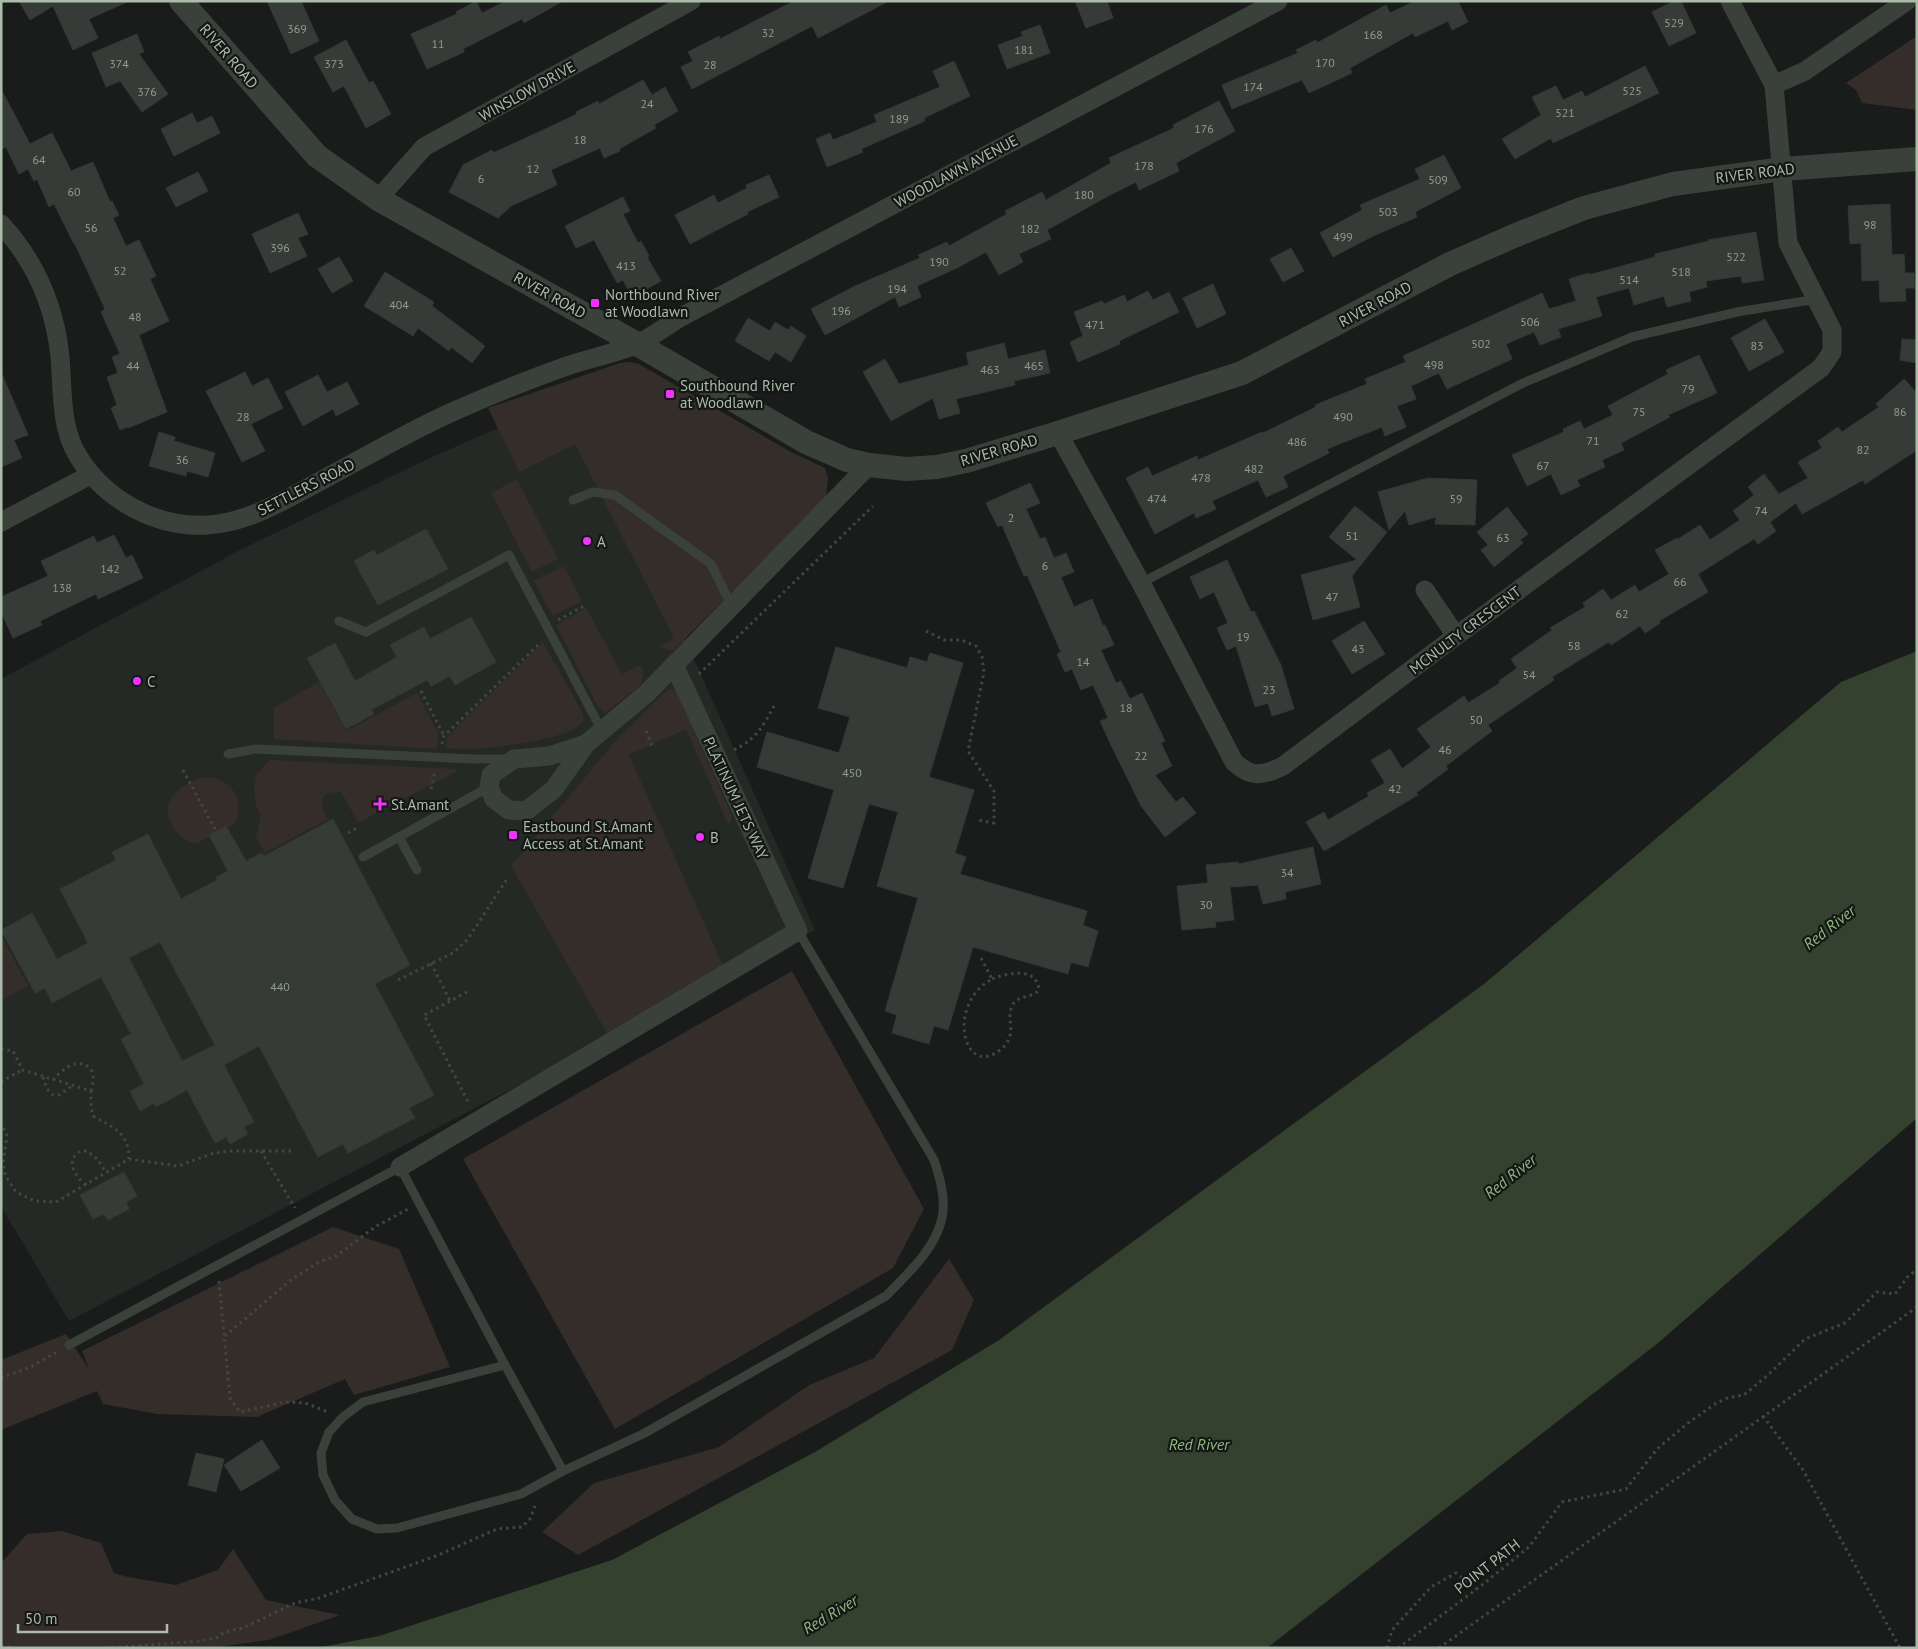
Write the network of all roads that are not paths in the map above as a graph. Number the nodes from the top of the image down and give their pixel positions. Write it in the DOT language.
graph roads {
  1 [pos="181,1"];
  2 [pos="691,1"];
  3 [pos="1278,1"];
  4 [pos="1730,1"];
  5 [pos="1907,1"];
  6 [pos="1774,85"];
  7 [pos="1917,159"];
  8 [pos="1782,169"];
  9 [pos="378,199"];
  10 [pos="1,224"];
  11 [pos="1817,299"];
  12 [pos="637,344"];
  13 [pos="1058,433"];
  14 [pos="869,465"];
  15 [pos="90,475"];
  16 [pos="573,500"];
  17 [pos="1,522"];
  18 [pos="1141,583"];
  19 [pos="1425,590"];
  20 [pos="732,607"];
  21 [pos="339,621"];
  22 [pos="1456,636"];
  23 [pos="674,665"];
  24 [pos="602,731"];
  25 [pos="586,744"];
  26 [pos="228,754"];
  27 [pos="514,758"];
  28 [pos="489,787"];
  29 [pos="399,837"];
  30 [pos="363,857"];
  31 [pos="417,870"];
  32 [pos="798,931"];
  33 [pos="400,1167"];
  34 [pos="69,1345"];
  35 [pos="505,1365"];
  36 [pos="562,1472"];
  1 -- 9 [label="street, RIVER ROAD"];
  2 -- 9 [label="street, WINSLOW DRIVE"];
  3 -- 12 [label="street, WOODLAWN AVENUE"];
  4 -- 6 [label="street"];
  5 -- 6 [label="street"];
  6 -- 8 [label="street, MCNULTY CRESCENT"];
  7 -- 8 [label="street, RIVER ROAD"];
  8 -- 11 [label="street, MCNULTY CRESCENT"];
  8 -- 13 [label="street, RIVER ROAD"];
  9 -- 12 [label="street, RIVER ROAD"];
  10 -- 15 [label="street, SETTLERS ROAD"];
  11 -- 18 [label="lane"];
  11 -- 22 [label="street, MCNULTY CRESCENT"];
  12 -- 14 [label="street, RIVER ROAD"];
  12 -- 15 [label="street, SETTLERS ROAD"];
  13 -- 14 [label="street, RIVER ROAD"];
  13 -- 18 [label="street, MCNULTY CRESCENT"];
  14 -- 20 [label="street"];
  15 -- 17 [label="street"];
  16 -- 20 [label="lane"];
  18 -- 22 [label="street, MCNULTY CRESCENT"];
  19 -- 22 [label="street"];
  20 -- 23 [label="street"];
  21 -- 24 [label="lane"];
  23 -- 24 [label="street"];
  23 -- 32 [label="street, PLATINUM JETS WAY"];
  24 -- 25 [label="street"];
  25 -- 27 [label="street"];
  25 -- 28 [label="street"];
  26 -- 27 [label="lane"];
  27 -- 28 [label="street"];
  28 -- 29 [label="lane"];
  29 -- 30 [label="lane"];
  29 -- 31 [label="lane"];
  32 -- 33 [label="street"];
  32 -- 36 [label="lane"];
  33 -- 34 [label="lane"];
  33 -- 35 [label="lane"];
  35 -- 36 [label="lane"];
  35 -- 36 [label="lane"];
}
